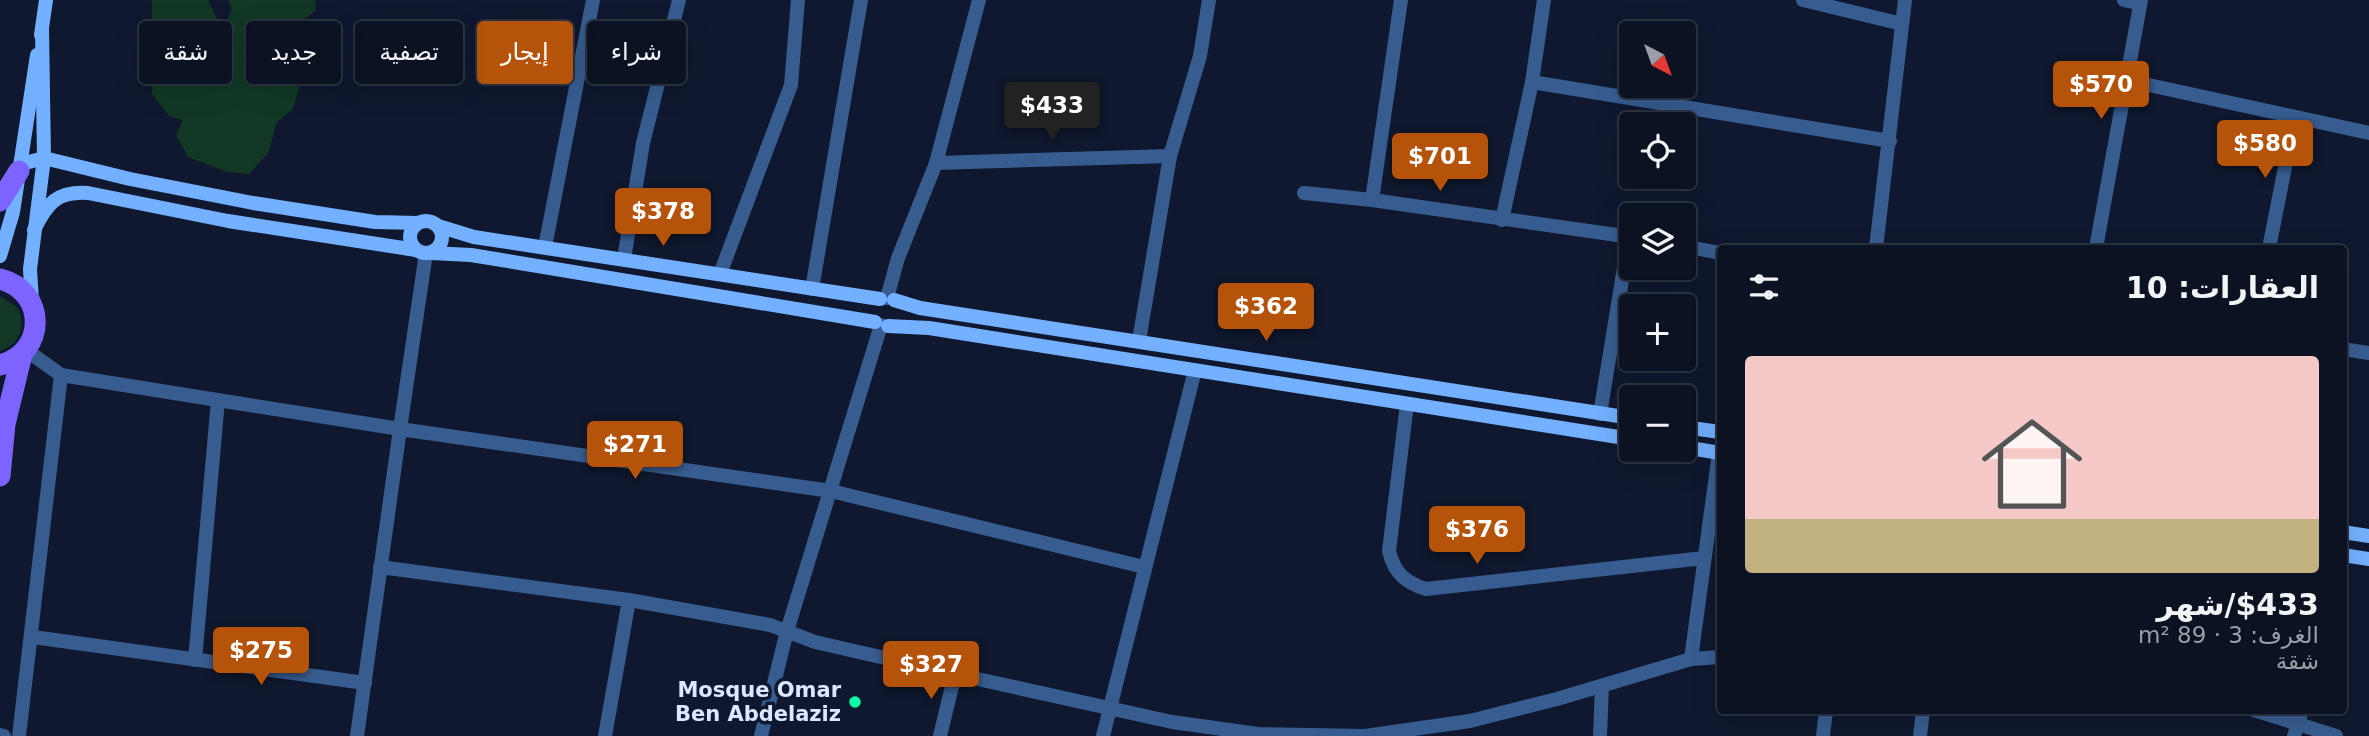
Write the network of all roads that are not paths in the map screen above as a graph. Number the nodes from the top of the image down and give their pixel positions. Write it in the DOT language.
graph roads {
  1 [pos="46,0"];
  2 [pos="593,0"];
  3 [pos="679,0"];
  4 [pos="797,0"];
  5 [pos="861,0"];
  6 [pos="979,0"];
  7 [pos="1209,0"];
  8 [pos="1401,0"];
  9 [pos="1544,0"];
  10 [pos="1803,0"];
  11 [pos="1905,0"];
  12 [pos="2124,0"];
  13 [pos="2140,1"];
  14 [pos="1902,24"];
  15 [pos="42,28"];
  16 [pos="2126,80"];
  17 [pos="1532,82"];
  18 [pos="2295,117"];
  19 [pos="2369,133"];
  20 [pos="1890,141"];
  21 [pos="1170,156"];
  22 [pos="44,158"];
  23 [pos="936,163"];
  24 [pos="19,171"];
  25 [pos="1304,193"];
  26 [pos="0,201"];
  27 [pos="1372,201"];
  28 [pos="1503,220"];
  29 [pos="418,223"];
  30 [pos="438,226"];
  31 [pos="34,230"];
  32 [pos="1619,236"];
  33 [pos="1876,245"];
  34 [pos="2097,245"];
  35 [pos="2270,245"];
  36 [pos="545,247"];
  37 [pos="1696,248"];
  38 [pos="424,252"];
  39 [pos="1717,252"];
  40 [pos="0,256"];
  41 [pos="624,259"];
  42 [pos="720,274"];
  43 [pos="0,279"];
  44 [pos="1623,280"];
  45 [pos="812,289"];
  46 [pos="887,299"];
  47 [pos="32,302"];
  48 [pos="881,324"];
  49 [pos="1139,341"];
  50 [pos="2347,350"];
  51 [pos="24,352"];
  52 [pos="2369,353"];
  53 [pos="0,365"];
  54 [pos="1195,370"];
  55 [pos="61,375"];
  56 [pos="218,400"];
  57 [pos="1407,404"];
  58 [pos="1600,414"];
  59 [pos="1619,416"];
  60 [pos="400,429"];
  61 [pos="1696,429"];
  62 [pos="1717,432"];
  63 [pos="1619,437"];
  64 [pos="1696,449"];
  65 [pos="1717,453"];
  66 [pos="1717,467"];
  67 [pos="0,476"];
  68 [pos="831,491"];
  69 [pos="2347,533"];
  70 [pos="2369,536"];
  71 [pos="2347,556"];
  72 [pos="1704,558"];
  73 [pos="2369,559"];
  74 [pos="380,567"];
  75 [pos="1144,567"];
  76 [pos="629,600"];
  77 [pos="787,631"];
  78 [pos="33,637"];
  79 [pos="1717,657"];
  80 [pos="1691,659"];
  81 [pos="195,660"];
  82 [pos="955,674"];
  83 [pos="365,683"];
  84 [pos="1602,686"];
  85 [pos="1111,707"];
  86 [pos="1826,714"];
  87 [pos="1923,714"];
  88 [pos="2267,714"];
  89 [pos="2298,724"];
  90 [pos="1279,735"];
  91 [pos="19,736"];
  92 [pos="357,736"];
  93 [pos="605,736"];
  94 [pos="761,736"];
  95 [pos="940,736"];
  96 [pos="1103,736"];
  97 [pos="1600,736"];
  98 [pos="1823,736"];
  99 [pos="1920,736"];
  100 [pos="2336,736"];
  1 -- 15 [label="main road"];
  2 -- 36 [label="street"];
  3 -- 41 [label="street"];
  4 -- 42 [label="street"];
  5 -- 45 [label="street"];
  6 -- 23 [label="street"];
  7 -- 21 [label="street"];
  8 -- 27 [label="street"];
  9 -- 17 [label="street"];
  10 -- 14 [label="street"];
  11 -- 14 [label="street"];
  12 -- 13 [label="street"];
  13 -- 16 [label="street"];
  14 -- 20 [label="street"];
  15 -- 22 [label="main road"];
  15 -- 24 [label="main road"];
  16 -- 18 [label="street"];
  16 -- 34 [label="street"];
  17 -- 20 [label="street"];
  17 -- 28 [label="street"];
  18 -- 19 [label="street"];
  18 -- 35 [label="street"];
  20 -- 33 [label="street"];
  21 -- 23 [label="street"];
  21 -- 49 [label="street"];
  22 -- 24 [label="main road"];
  22 -- 29 [label="main road"];
  22 -- 31 [label="main road"];
  23 -- 46 [label="street"];
  24 -- 26 [label="main road"];
  24 -- 40 [label="main road"];
  25 -- 27 [label="street"];
  27 -- 28 [label="street"];
  28 -- 32 [label="street"];
  29 -- 30 [label="main road"];
  29 -- 38 [label="main road"];
  30 -- 36 [label="main road"];
  30 -- 38 [label="main road"];
  31 -- 38 [label="main road"];
  31 -- 47 [label="main road"];
  36 -- 41 [label="main road"];
  37 -- 39 [label="street"];
  38 -- 48 [label="main road"];
  38 -- 60 [label="street"];
  41 -- 42 [label="main road"];
  42 -- 45 [label="main road"];
  43 -- 47 [label="main road"];
  44 -- 58 [label="street"];
  45 -- 46 [label="main road"];
  46 -- 48 [label="main road"];
  46 -- 48 [label="main road"];
  46 -- 49 [label="main road"];
  47 -- 51 [label="main road"];
  48 -- 54 [label="main road"];
  48 -- 68 [label="street"];
  49 -- 58 [label="main road"];
  50 -- 52 [label="street"];
  51 -- 53 [label="main road"];
  51 -- 55 [label="street"];
  51 -- 67 [label="main road"];
  54 -- 57 [label="main road"];
  54 -- 75 [label="street"];
  55 -- 56 [label="street"];
  55 -- 78 [label="street"];
  56 -- 60 [label="street"];
  56 -- 81 [label="street"];
  57 -- 63 [label="main road"];
  57 -- 72 [label="street"];
  58 -- 59 [label="main road"];
  60 -- 68 [label="street"];
  60 -- 74 [label="street"];
  61 -- 62 [label="main road"];
  64 -- 65 [label="main road"];
  66 -- 72 [label="street"];
  68 -- 75 [label="street"];
  68 -- 77 [label="street"];
  69 -- 70 [label="main road"];
  71 -- 73 [label="main road"];
  72 -- 80 [label="street"];
  74 -- 76 [label="street"];
  74 -- 83 [label="street"];
  75 -- 85 [label="street"];
  76 -- 77 [label="street"];
  76 -- 93 [label="street"];
  77 -- 82 [label="street"];
  77 -- 94 [label="street"];
  78 -- 81 [label="street"];
  78 -- 91 [label="street"];
  79 -- 80 [label="street"];
  80 -- 84 [label="street"];
  81 -- 83 [label="street"];
  82 -- 85 [label="street"];
  82 -- 95 [label="street"];
  83 -- 92 [label="street"];
  84 -- 90 [label="street"];
  84 -- 97 [label="street"];
  85 -- 90 [label="street"];
  85 -- 96 [label="street"];
  86 -- 98 [label="street"];
  87 -- 99 [label="street"];
  88 -- 89 [label="street"];
  89 -- 100 [label="street"];
}
